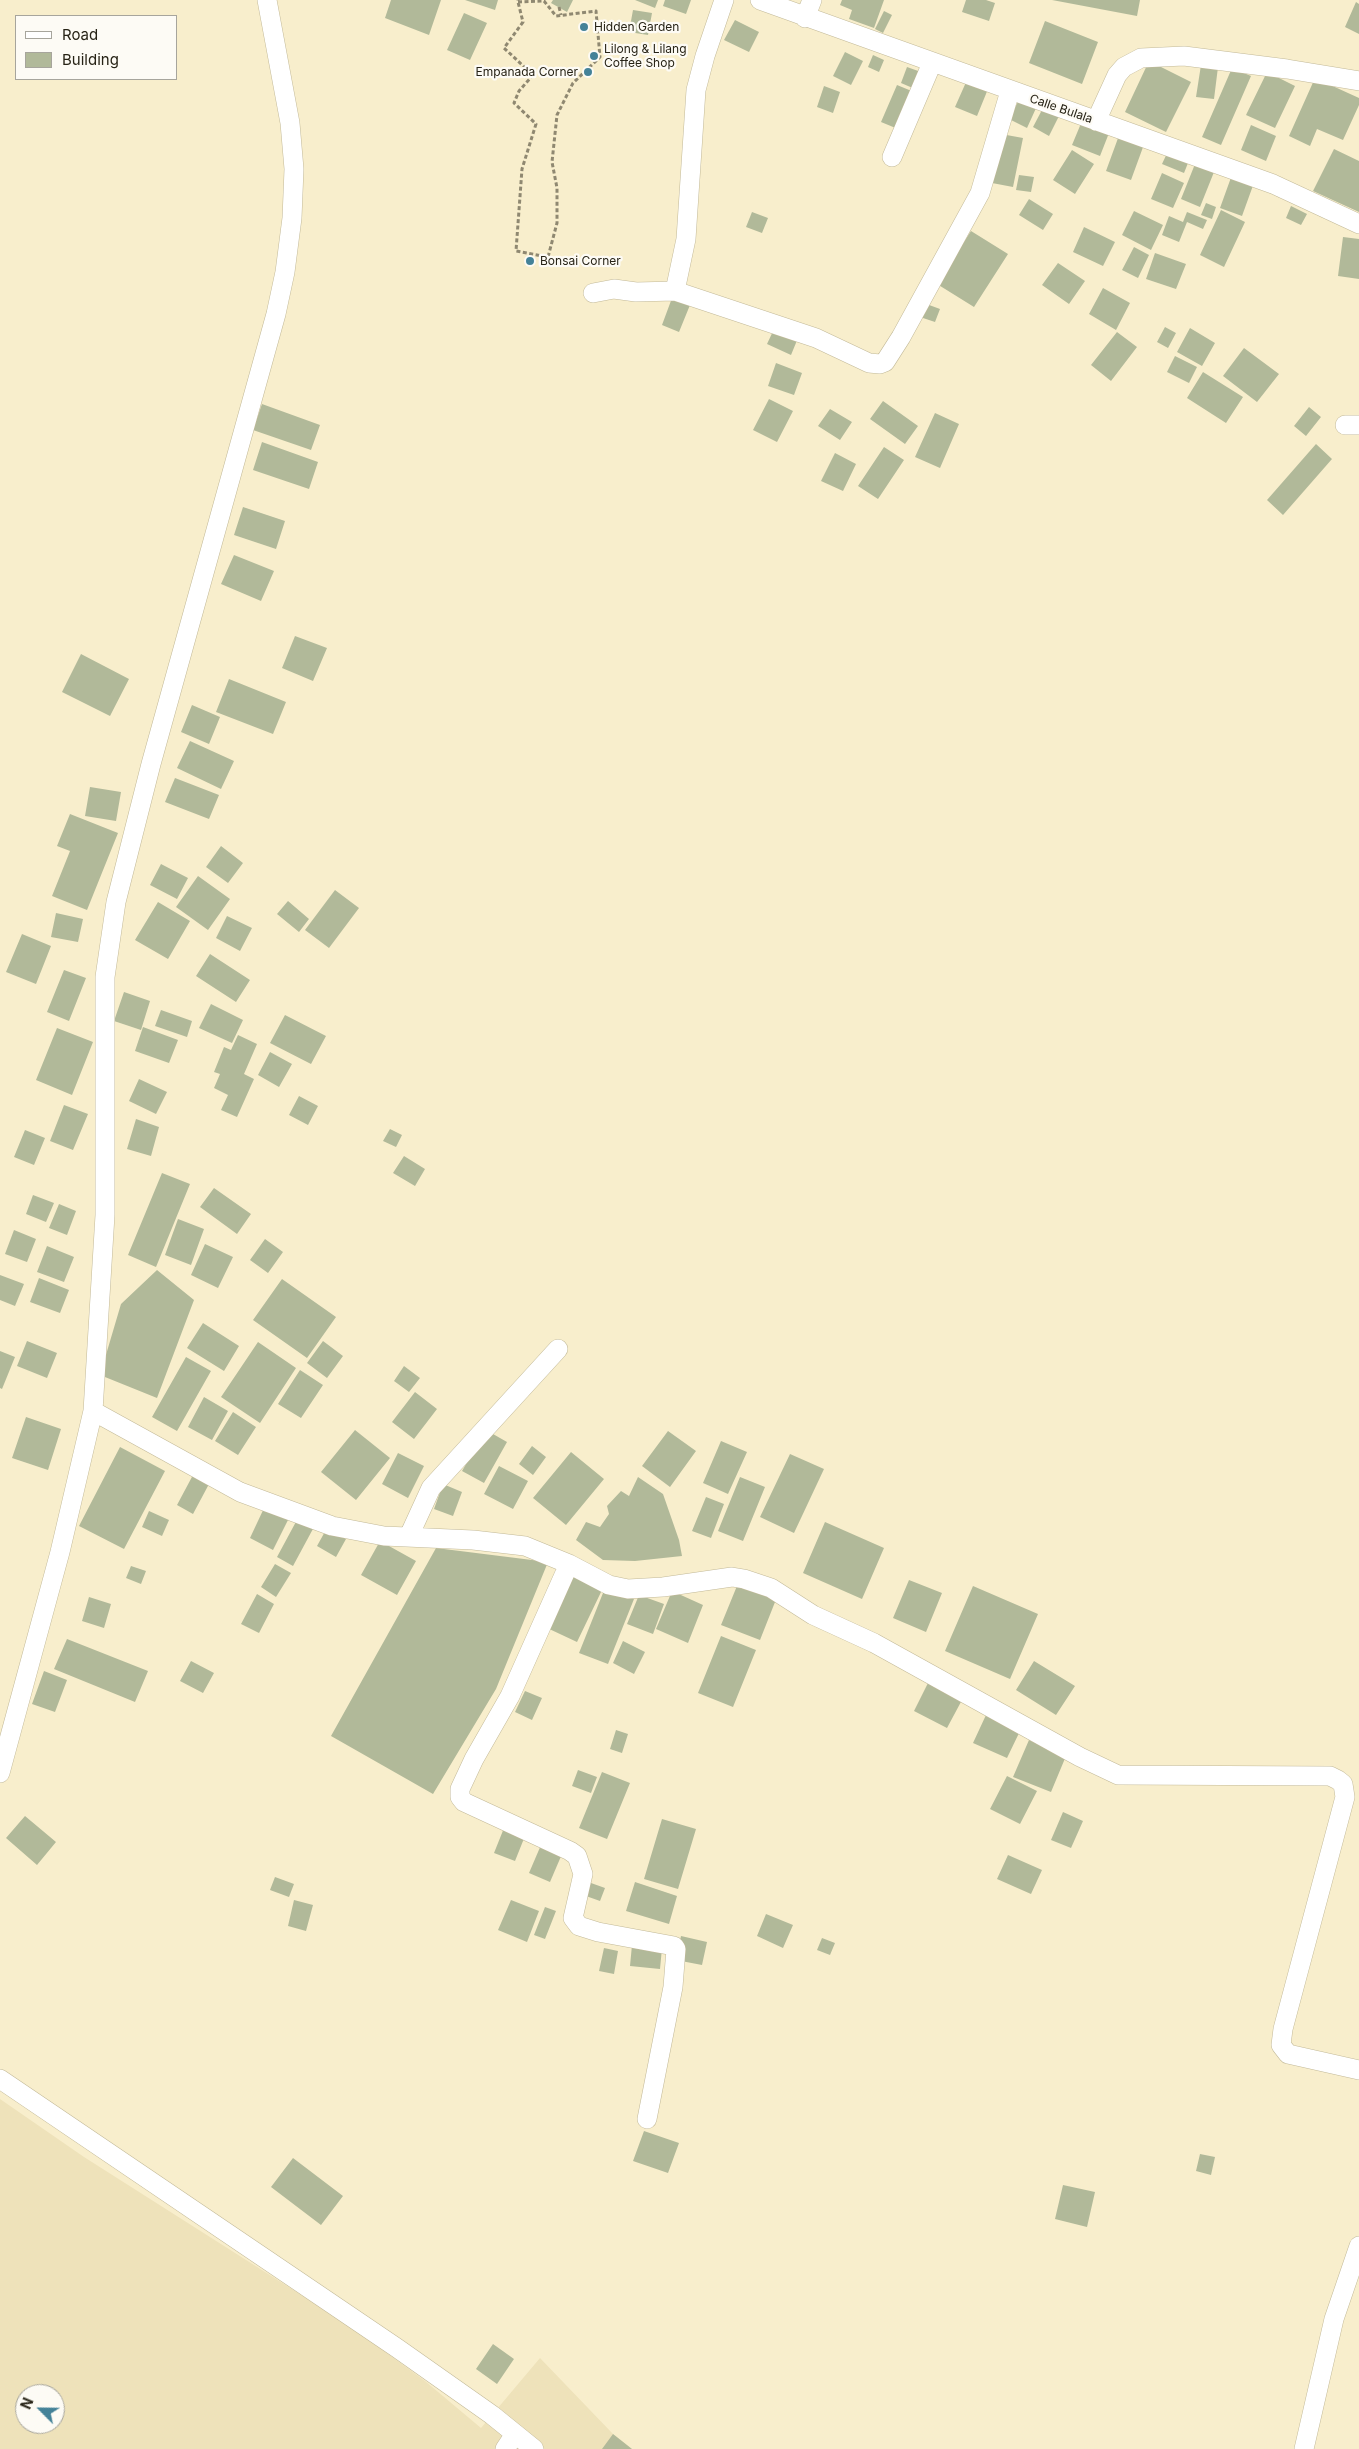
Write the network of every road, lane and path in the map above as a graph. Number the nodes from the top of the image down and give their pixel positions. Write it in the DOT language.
graph roads {
  1 [pos="267,0"];
  2 [pos="724,0"];
  3 [pos="760,0"];
  4 [pos="812,0"];
  5 [pos="518,1"];
  6 [pos="559,7"];
  7 [pos="562,16"];
  8 [pos="805,18"];
  9 [pos="932,63"];
  10 [pos="1359,81"];
  11 [pos="1010,91"];
  12 [pos="1096,121"];
  13 [pos="892,156"];
  14 [pos="1359,224"];
  15 [pos="675,291"];
  16 [pos="593,292"];
  17 [pos="558,1349"];
  18 [pos="92,1411"];
  19 [pos="409,1536"];
  20 [pos="569,1564"];
  21 [pos="0,1773"];
  22 [pos="1359,2070"];
  23 [pos="0,2079"];
  24 [pos="647,2119"];
  25 [pos="1359,2246"];
  26 [pos="510,2442"];
  27 [pos="534,2449"];
  28 [pos="1304,2449"];
  1 -- 18 [label="street"];
  2 -- 15 [label="street"];
  3 -- 8 [label="street, Calle Bulala"];
  4 -- 8 [label="street"];
  5 -- 7 [label="path"];
  5 -- 7 [label="path"];
  6 -- 7 [label="path"];
  8 -- 9 [label="street, Calle Bulala"];
  9 -- 11 [label="street, Calle Bulala"];
  9 -- 13 [label="street"];
  10 -- 12 [label="street"];
  11 -- 12 [label="street, Calle Bulala"];
  11 -- 15 [label="street"];
  12 -- 14 [label="street, Calle Bulala"];
  15 -- 16 [label="street"];
  17 -- 19 [label="street"];
  18 -- 19 [label="street"];
  18 -- 21 [label="street"];
  19 -- 20 [label="street"];
  20 -- 22 [label="street"];
  20 -- 24 [label="street"];
  23 -- 26 [label="street"];
  25 -- 28 [label="street"];
  26 -- 27 [label="street"];
}
